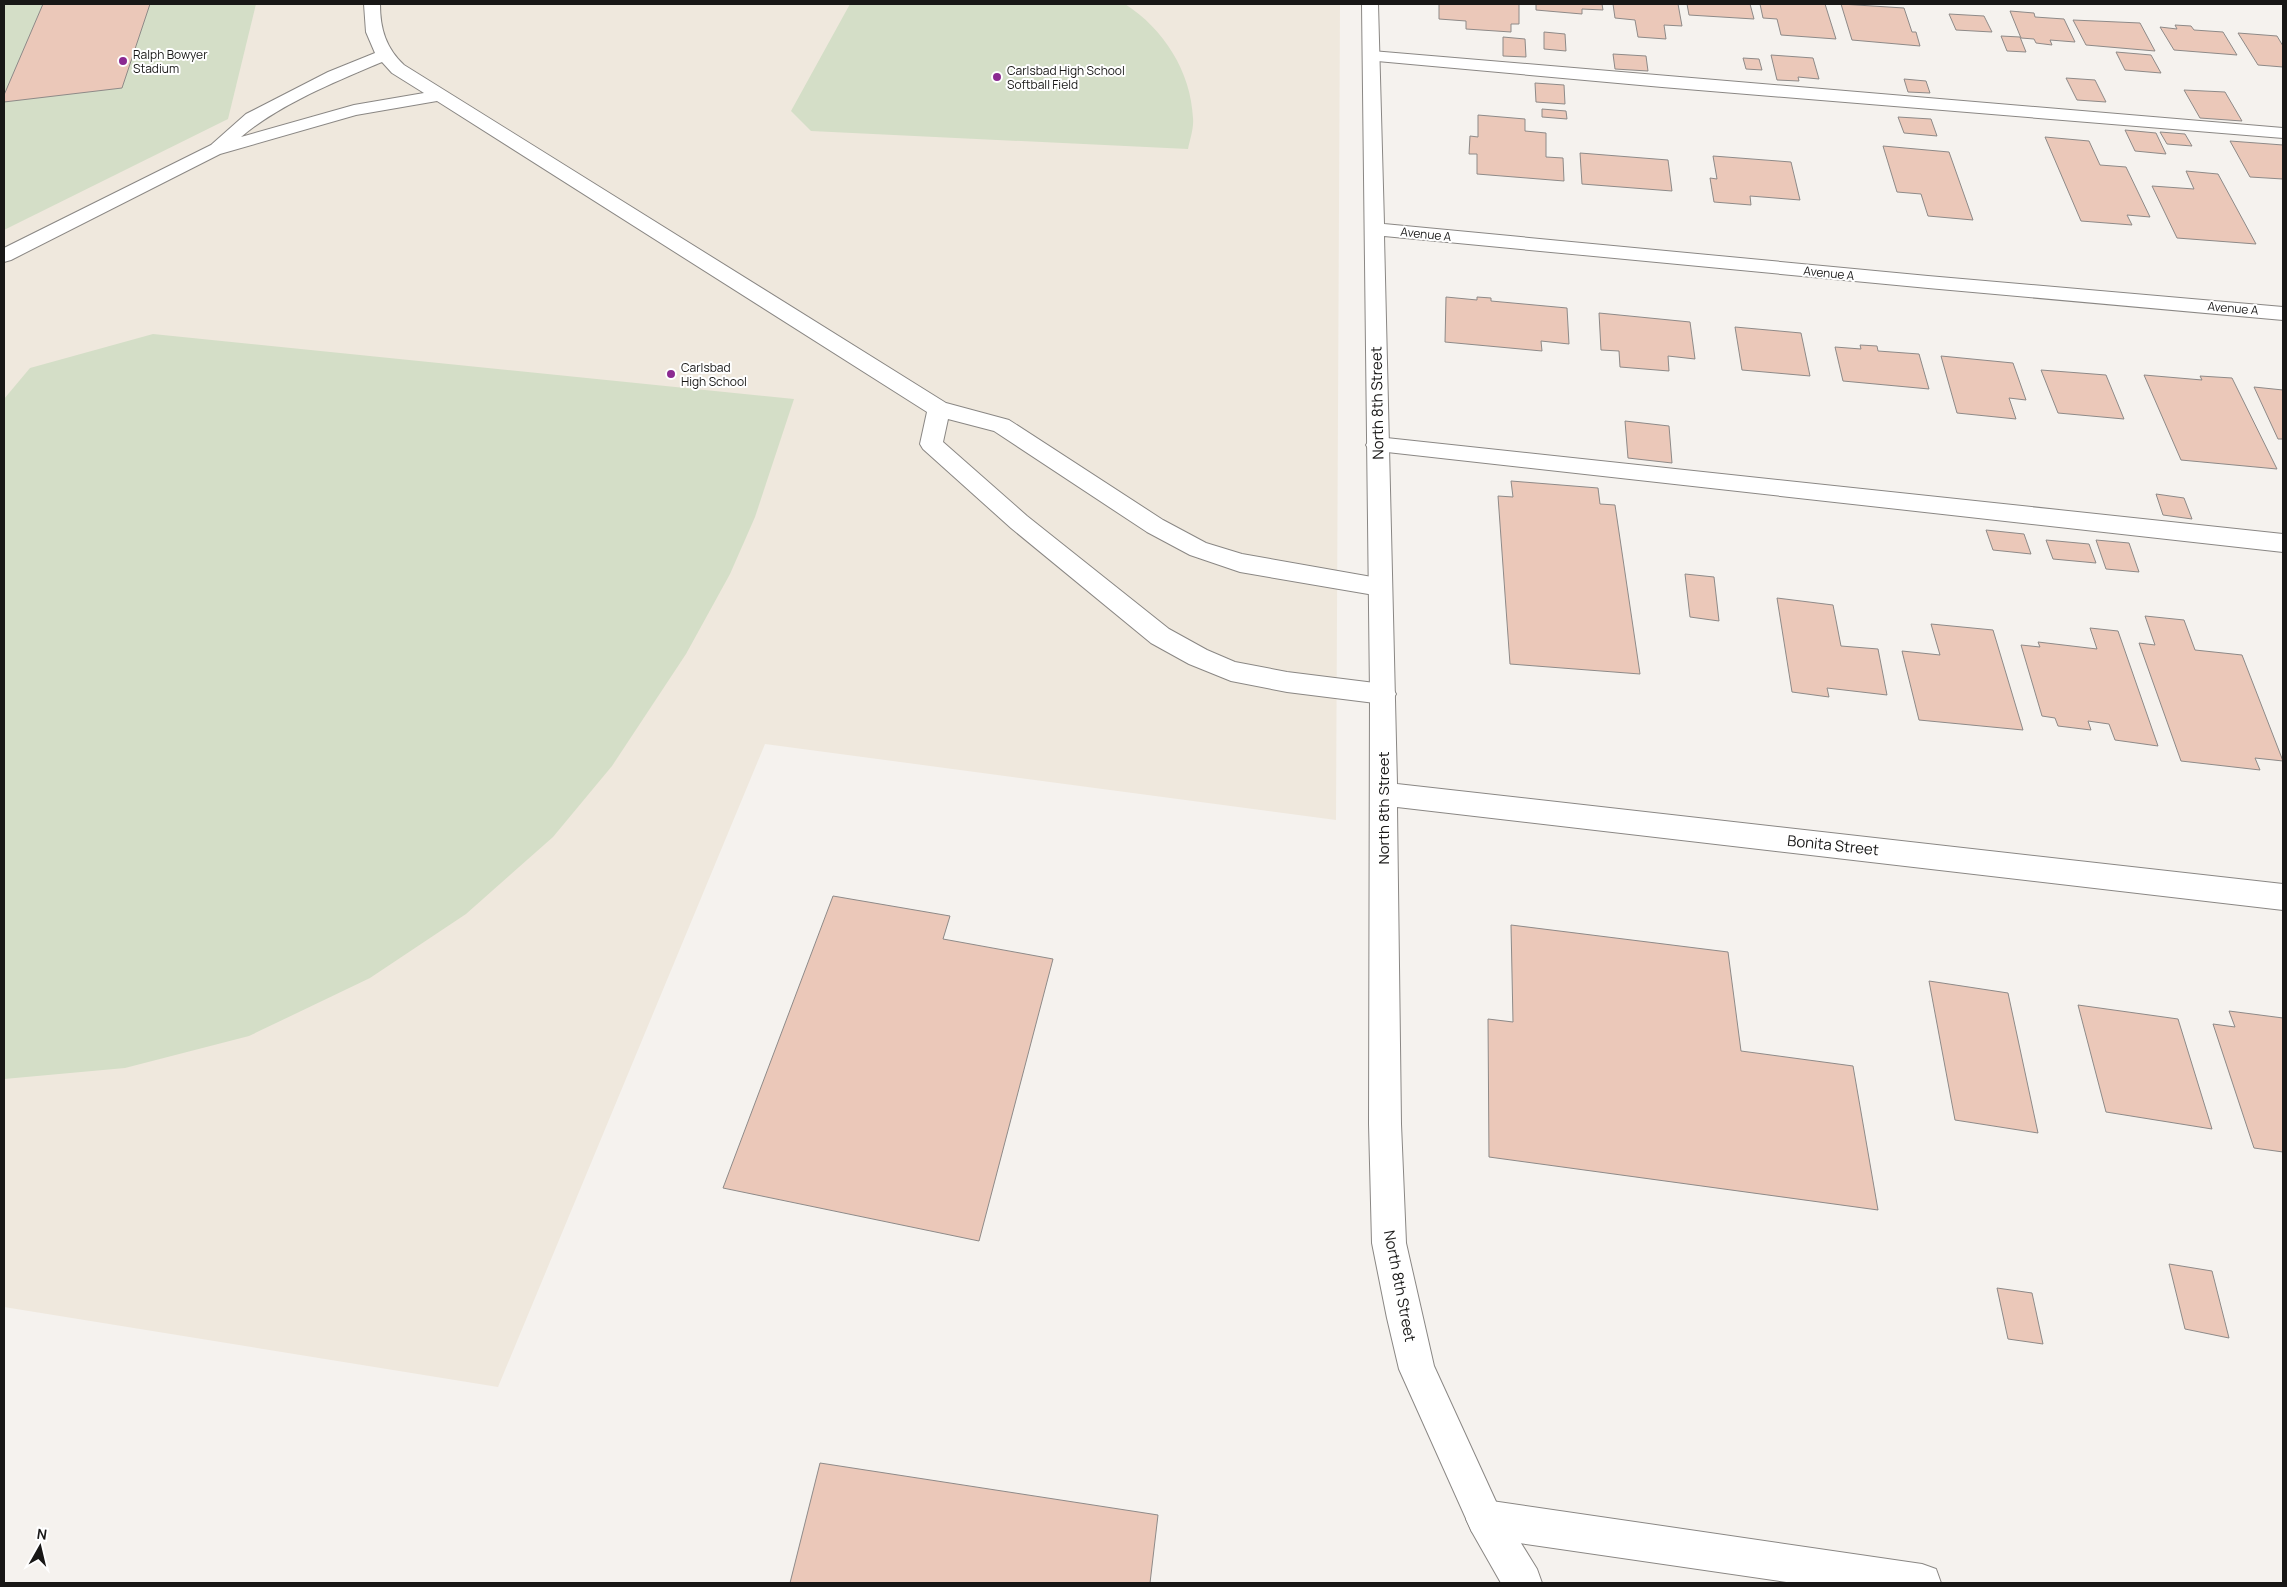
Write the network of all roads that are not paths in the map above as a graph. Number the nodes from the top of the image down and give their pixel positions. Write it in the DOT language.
graph roads {
  1 [pos="372,4"];
  2 [pos="1370,4"];
  3 [pos="384,55"];
  4 [pos="1372,56"];
  5 [pos="441,95"];
  6 [pos="2283,133"];
  7 [pos="214,150"];
  8 [pos="1376,229"];
  9 [pos="4,256"];
  10 [pos="2283,312"];
  11 [pos="939,409"];
  12 [pos="1378,445"];
  13 [pos="2283,543"];
  14 [pos="1380,587"];
  15 [pos="1383,694"];
  16 [pos="1383,794"];
  17 [pos="2283,897"];
  18 [pos="1484,1519"];
  19 [pos="1523,1583"];
  20 [pos="1922,1583"];
  1 -- 3 [label="street"];
  2 -- 4 [label="street, North 8th Street"];
  3 -- 5 [label="street"];
  3 -- 7 [label="street"];
  4 -- 6 [label="street"];
  4 -- 8 [label="street, North 8th Street"];
  5 -- 7 [label="street"];
  5 -- 11 [label="street"];
  7 -- 9 [label="street"];
  8 -- 10 [label="street, Avenue A"];
  8 -- 12 [label="street, North 8th Street"];
  11 -- 14 [label="street"];
  11 -- 15 [label="street"];
  12 -- 13 [label="street"];
  12 -- 14 [label="street, North 8th Street"];
  14 -- 15 [label="street, North 8th Street"];
  15 -- 16 [label="street, North 8th Street"];
  16 -- 17 [label="street, Bonita Street"];
  16 -- 18 [label="street, North 8th Street"];
  18 -- 19 [label="street, North 8th Street"];
  18 -- 20 [label="street"];
}
